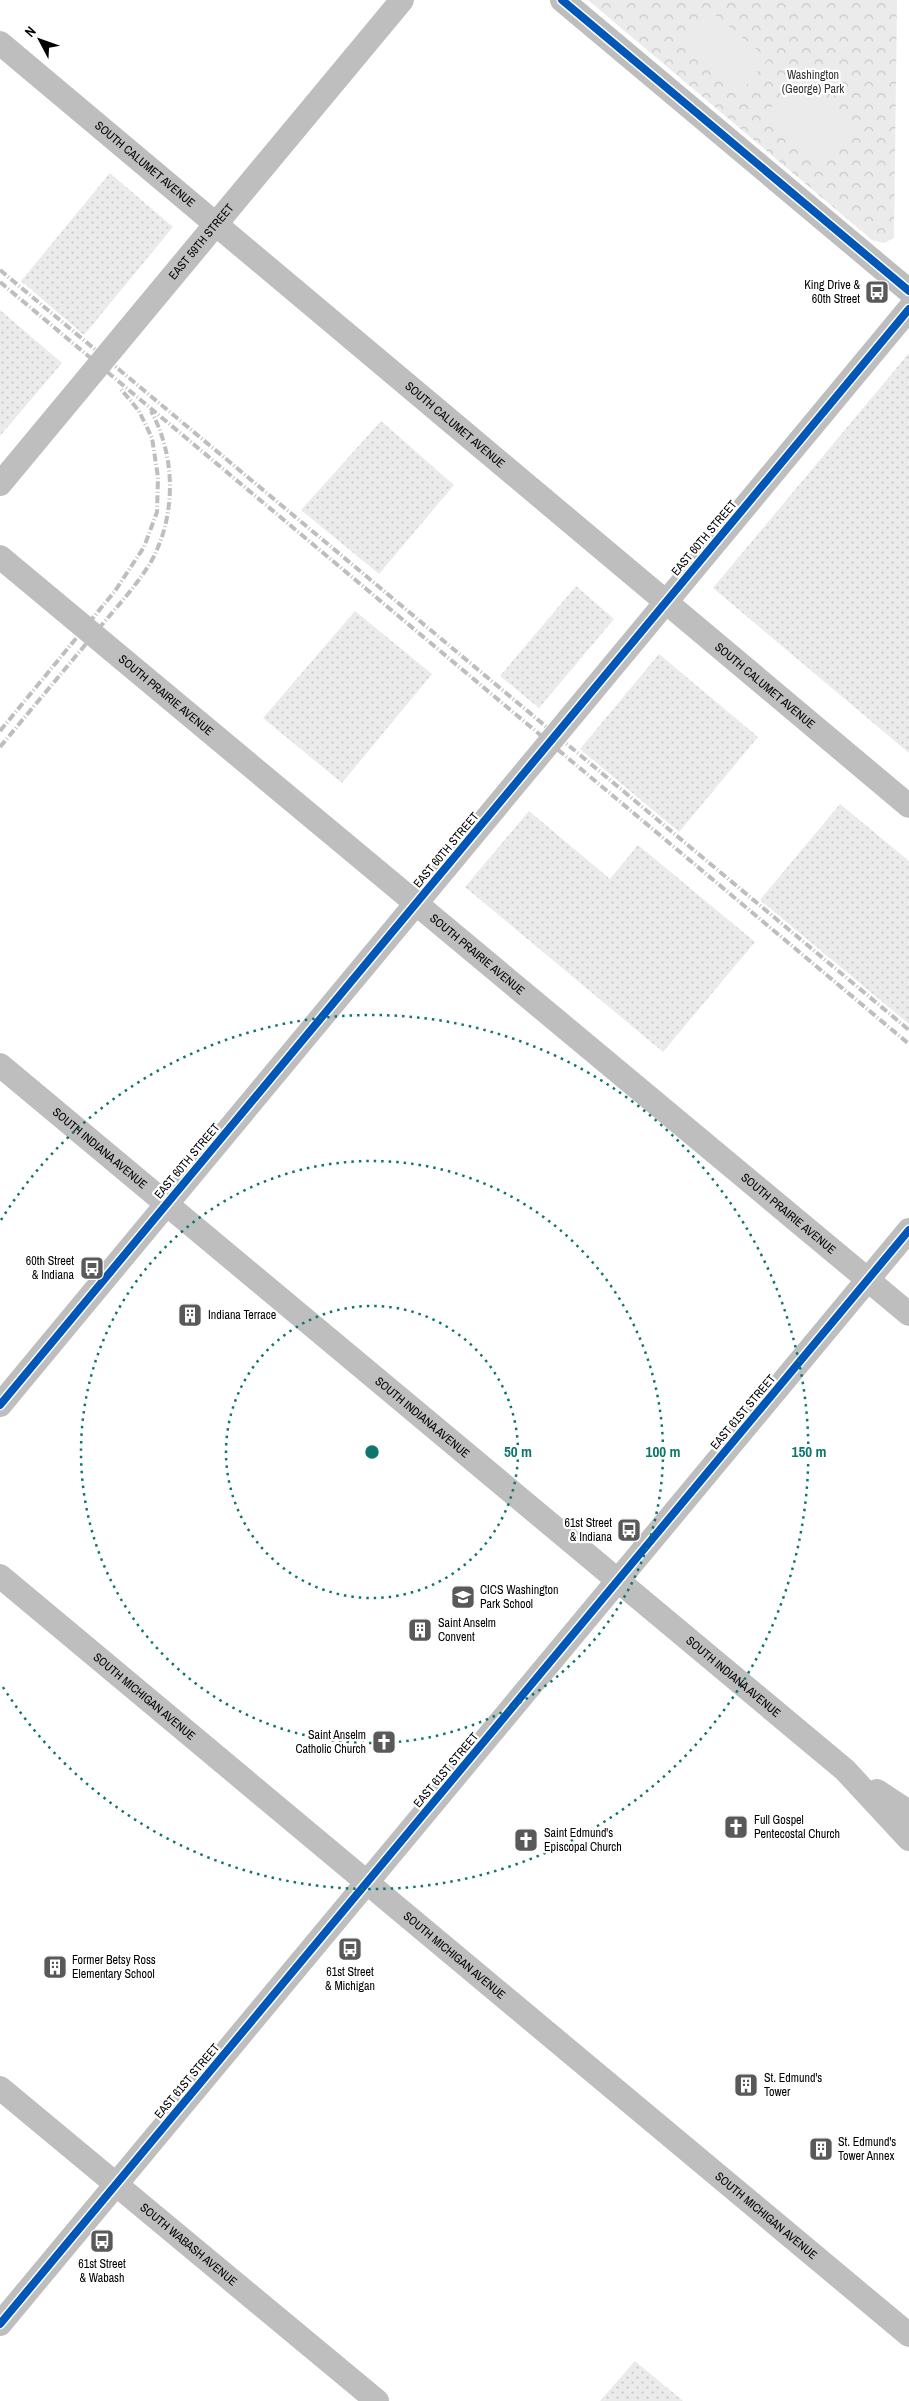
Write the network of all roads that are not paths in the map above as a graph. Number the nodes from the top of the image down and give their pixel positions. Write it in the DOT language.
graph roads {
  1 [pos="402,0"];
  2 [pos="562,0"];
  3 [pos="0,43"];
  4 [pos="217,223"];
  5 [pos="909,291"];
  6 [pos="909,310"];
  7 [pos="0,484"];
  8 [pos="0,557"];
  9 [pos="665,604"];
  10 [pos="909,806"];
  11 [pos="416,903"];
  12 [pos="0,1065"];
  13 [pos="167,1204"];
  14 [pos="909,1230"];
  15 [pos="868,1280"];
  16 [pos="909,1314"];
  17 [pos="0,1405"];
  18 [pos="0,1576"];
  19 [pos="618,1580"];
  20 [pos="845,1770"];
  21 [pos="909,1812"];
  22 [pos="909,1838"];
  23 [pos="366,1883"];
  24 [pos="0,2088"];
  25 [pos="116,2185"];
  26 [pos="0,2324"];
  27 [pos="909,2335"];
  28 [pos="377,2401"];
  1 -- 4 [label="street, EAST 59TH STREET"];
  2 -- 5 [label="street"];
  3 -- 4 [label="street, SOUTH CALUMET AVENUE"];
  4 -- 7 [label="street, EAST 59TH STREET"];
  4 -- 9 [label="street, SOUTH CALUMET AVENUE"];
  6 -- 9 [label="street, EAST 60TH STREET"];
  8 -- 11 [label="street, SOUTH PRAIRIE AVENUE"];
  9 -- 10 [label="street, SOUTH CALUMET AVENUE"];
  9 -- 11 [label="street, EAST 60TH STREET"];
  11 -- 13 [label="street, EAST 60TH STREET"];
  11 -- 15 [label="street, SOUTH PRAIRIE AVENUE"];
  12 -- 13 [label="street, SOUTH INDIANA AVENUE"];
  13 -- 17 [label="street, EAST 60TH STREET"];
  13 -- 19 [label="street, SOUTH INDIANA AVENUE"];
  14 -- 15 [label="street, EAST 61ST STREET"];
  15 -- 16 [label="street, SOUTH PRAIRIE AVENUE"];
  15 -- 19 [label="street, EAST 61ST STREET"];
  18 -- 23 [label="street, SOUTH MICHIGAN AVENUE"];
  19 -- 20 [label="street, SOUTH INDIANA AVENUE"];
  19 -- 23 [label="street, EAST 61ST STREET"];
  20 -- 21 [label="street, SOUTH INDIANA AVENUE"];
  20 -- 22 [label="street, SOUTH INDIANA AVENUE"];
  23 -- 25 [label="street, EAST 61ST STREET"];
  23 -- 27 [label="street, SOUTH MICHIGAN AVENUE"];
  24 -- 25 [label="street, SOUTH WABASH AVENUE"];
  25 -- 26 [label="street, EAST 61ST STREET"];
  25 -- 28 [label="street, SOUTH WABASH AVENUE"];
}
